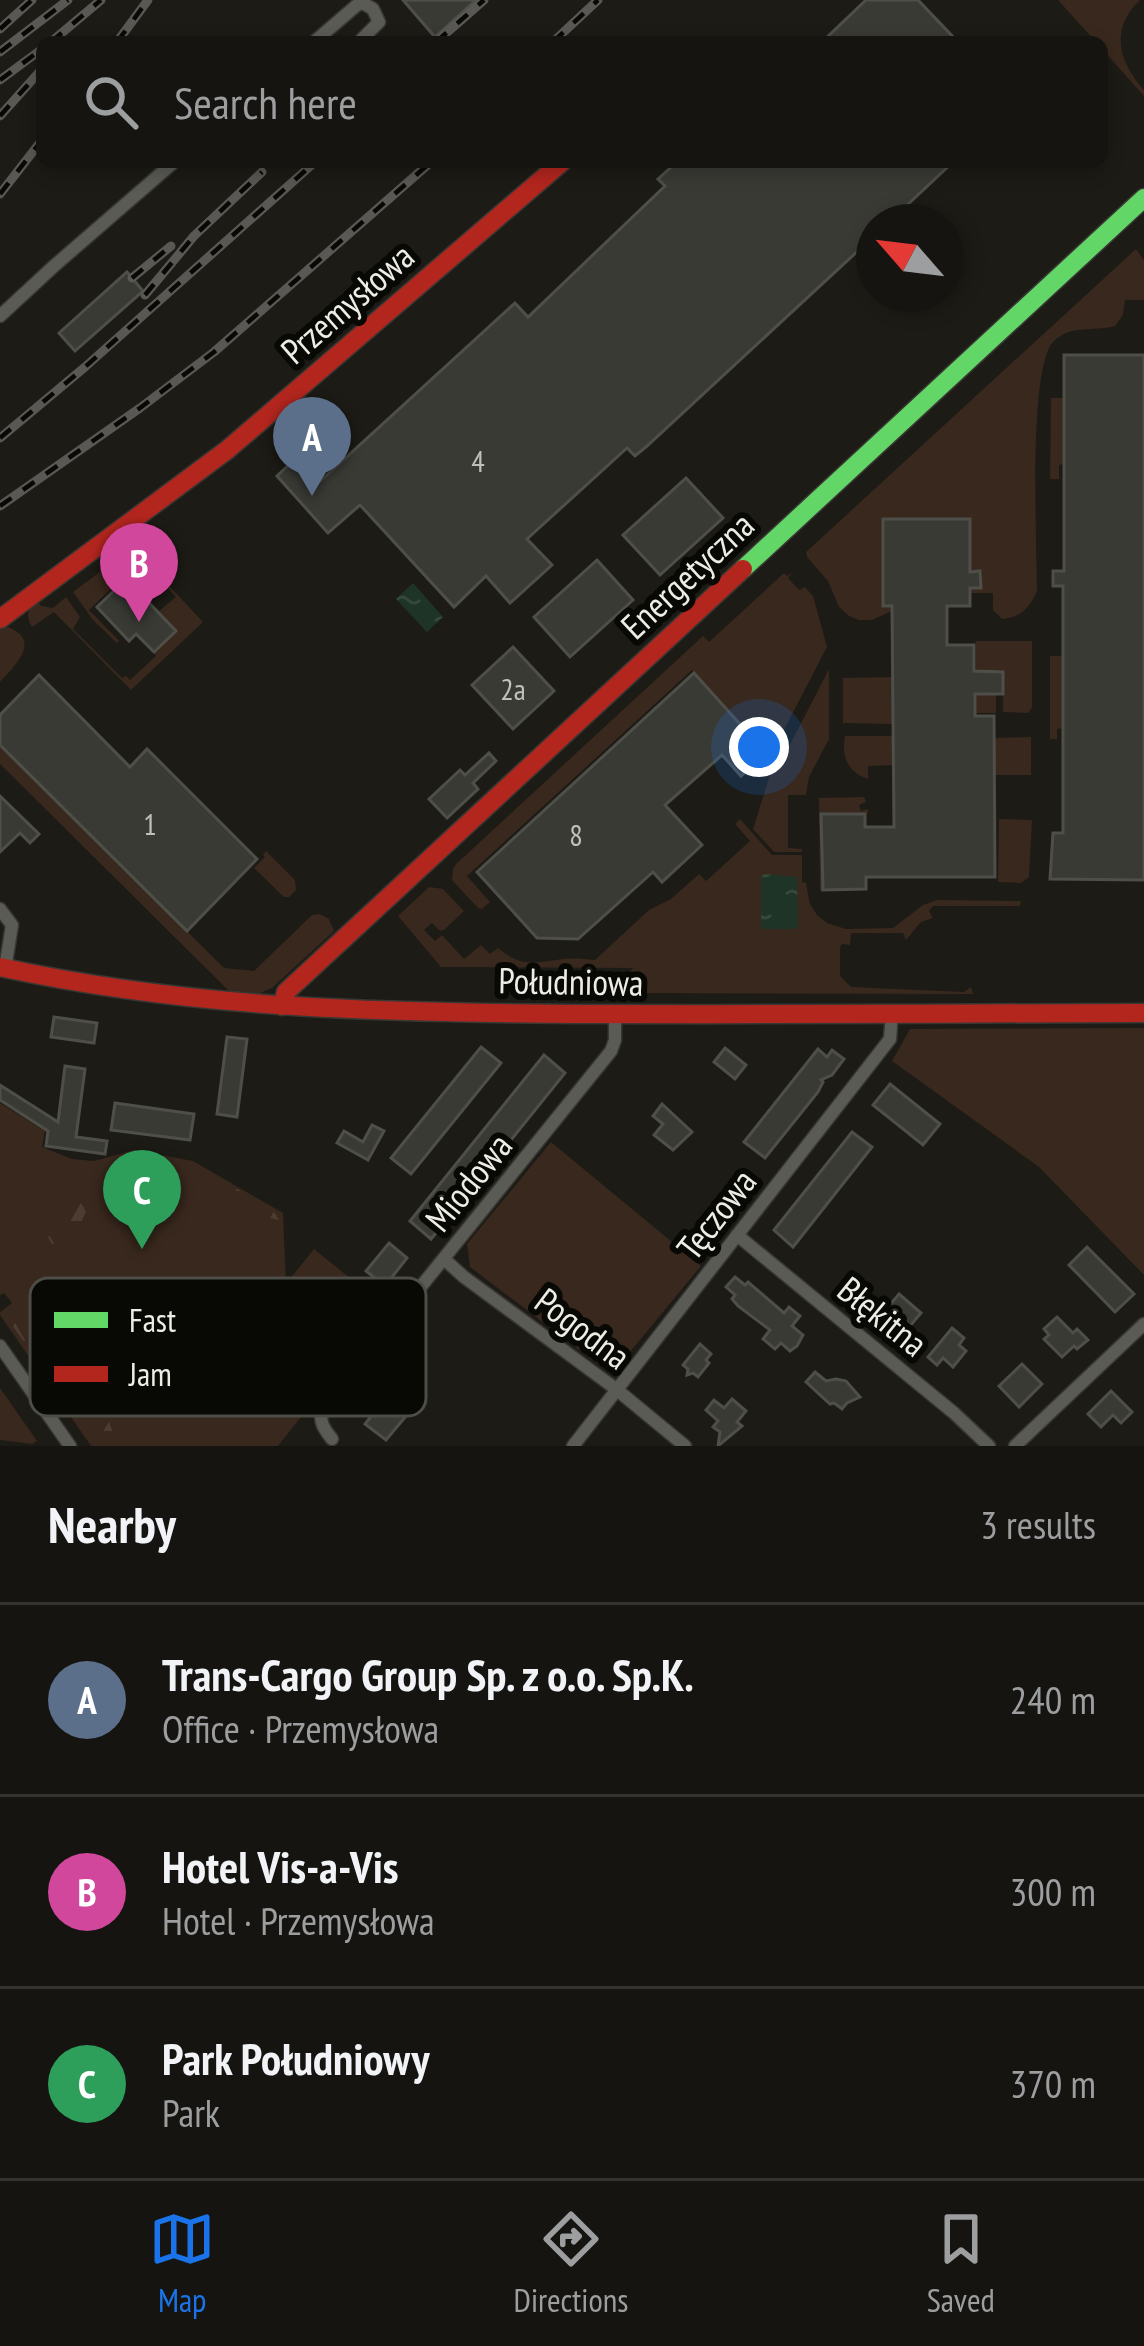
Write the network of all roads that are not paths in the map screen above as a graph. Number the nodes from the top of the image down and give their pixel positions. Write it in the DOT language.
graph roads {
  1 [pos="321,36"];
  2 [pos="365,36"];
  3 [pos="167,168"];
  4 [pos="555,168"];
  5 [pos="1144,198"];
  6 [pos="0,316"];
  7 [pos="0,619"];
  8 [pos="0,909"];
  9 [pos="2,968"];
  10 [pos="282,1006"];
  11 [pos="1144,1012"];
  12 [pos="892,1013"];
  13 [pos="614,1015"];
  14 [pos="737,1234"];
  15 [pos="444,1259"];
  16 [pos="426,1281"];
  17 [pos="1144,1324"];
  18 [pos="0,1346"];
  19 [pos="30,1389"];
  20 [pos="616,1389"];
  21 [pos="49,1416"];
  22 [pos="321,1416"];
  23 [pos="332,1439"];
  24 [pos="70,1446"];
  25 [pos="573,1446"];
  26 [pos="685,1446"];
  27 [pos="989,1446"];
  28 [pos="1015,1446"];
  1 -- 2 [label="street"];
  3 -- 6 [label="street"];
  4 -- 7 [label="street, Przemysłowa"];
  5 -- 10 [label="street, Energetyczna"];
  8 -- 9 [label="street"];
  9 -- 10 [label="street, Południowa"];
  10 -- 13 [label="street, Południowa"];
  11 -- 12 [label="street, Południowa"];
  12 -- 13 [label="street, Południowa"];
  12 -- 14 [label="street, Tęczowa"];
  13 -- 15 [label="street, Miodowa"];
  14 -- 20 [label="street, Tęczowa"];
  14 -- 27 [label="street, Błękitna"];
  15 -- 16 [label="street, Miodowa"];
  15 -- 20 [label="street, Pogodna"];
  17 -- 28 [label="street"];
  18 -- 19 [label="street"];
  20 -- 25 [label="street, Tęczowa"];
  20 -- 26 [label="street, Pogodna"];
  21 -- 24 [label="street"];
  22 -- 23 [label="street, Miodowa"];
}
